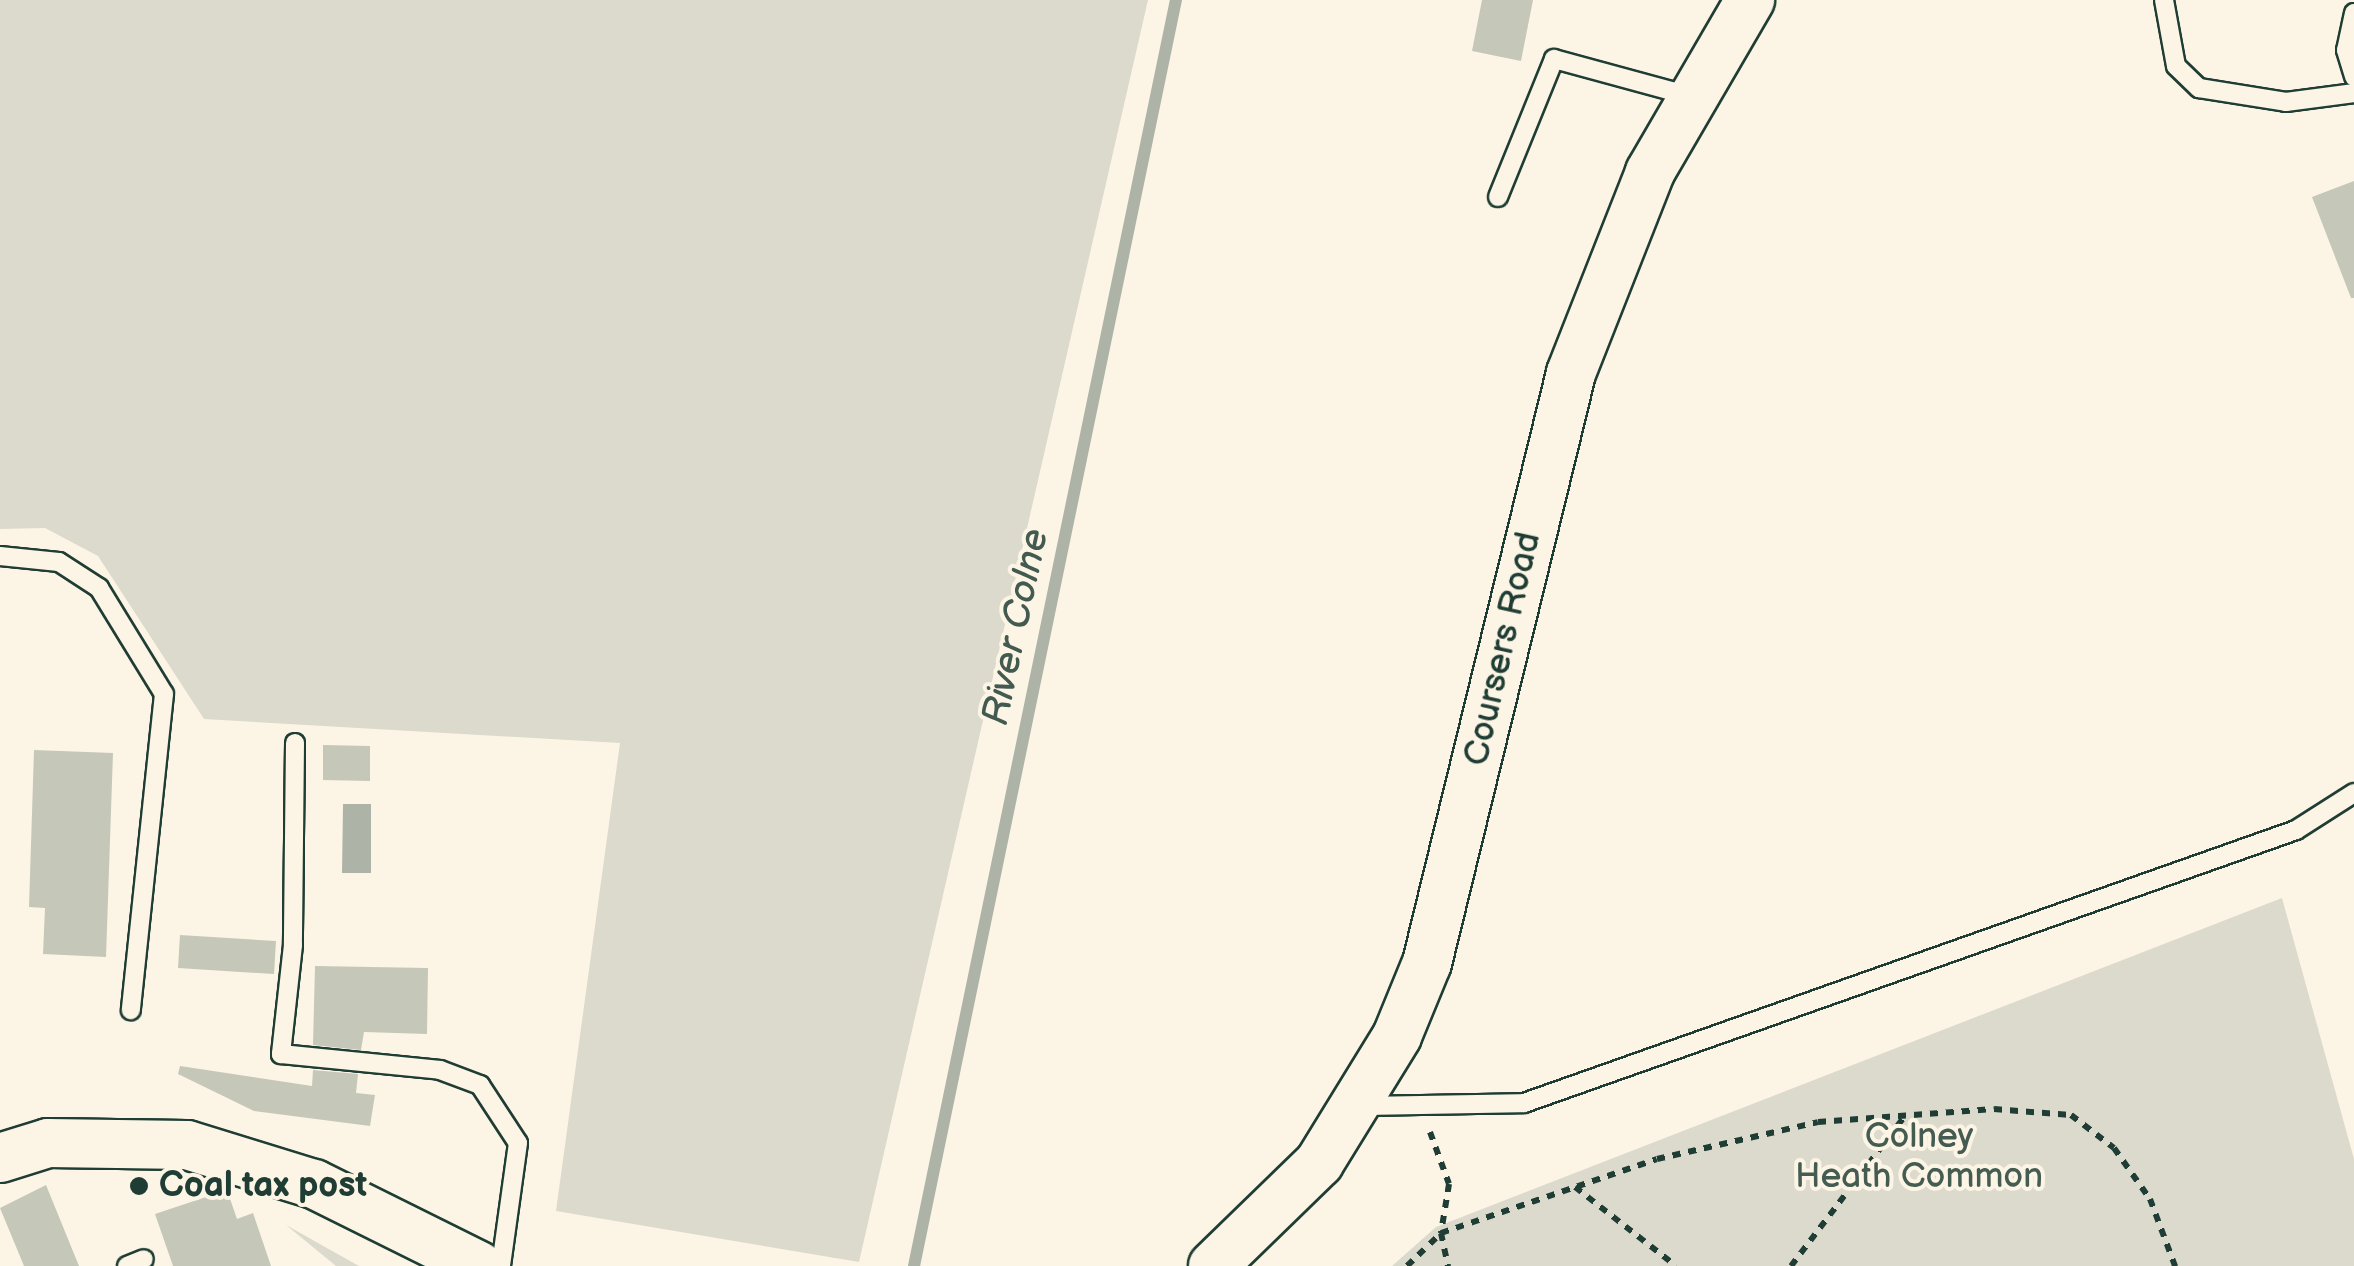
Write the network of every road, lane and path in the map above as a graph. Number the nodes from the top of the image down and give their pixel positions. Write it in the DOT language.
graph roads {
  1 [pos="1750,0"];
  2 [pos="2164,0"];
  3 [pos="2354,13"];
  4 [pos="2354,77"];
  5 [pos="2354,93"];
  6 [pos="1691,97"];
  7 [pos="1498,197"];
  8 [pos="0,556"];
  9 [pos="295,744"];
  10 [pos="2354,793"];
  11 [pos="131,1010"];
  12 [pos="1360,1106"];
  13 [pos="1420,1106"];
  14 [pos="1905,1116"];
  15 [pos="0,1125"];
  16 [pos="48,1143"];
  17 [pos="0,1158"];
  18 [pos="1574,1187"];
  19 [pos="1441,1233"];
  20 [pos="478,1266"];
  21 [pos="501,1266"];
  22 [pos="1214,1266"];
  23 [pos="1406,1266"];
  24 [pos="1448,1266"];
  25 [pos="1676,1266"];
  26 [pos="1791,1266"];
  27 [pos="2175,1266"];
  1 -- 6 [label="street, Coursers Road"];
  2 -- 5 [label="lane"];
  3 -- 4 [label="lane"];
  6 -- 7 [label="lane"];
  6 -- 12 [label="street, Coursers Road"];
  8 -- 11 [label="lane"];
  9 -- 21 [label="lane"];
  10 -- 13 [label="lane"];
  12 -- 13 [label="lane"];
  12 -- 22 [label="street, Coursers Road"];
  13 -- 19 [label="path"];
  14 -- 18 [label="path"];
  14 -- 26 [label="path"];
  14 -- 27 [label="path"];
  15 -- 16 [label="street"];
  16 -- 17 [label="street"];
  16 -- 20 [label="street"];
  18 -- 19 [label="path"];
  18 -- 25 [label="path"];
  19 -- 23 [label="path"];
  19 -- 24 [label="path"];
}
